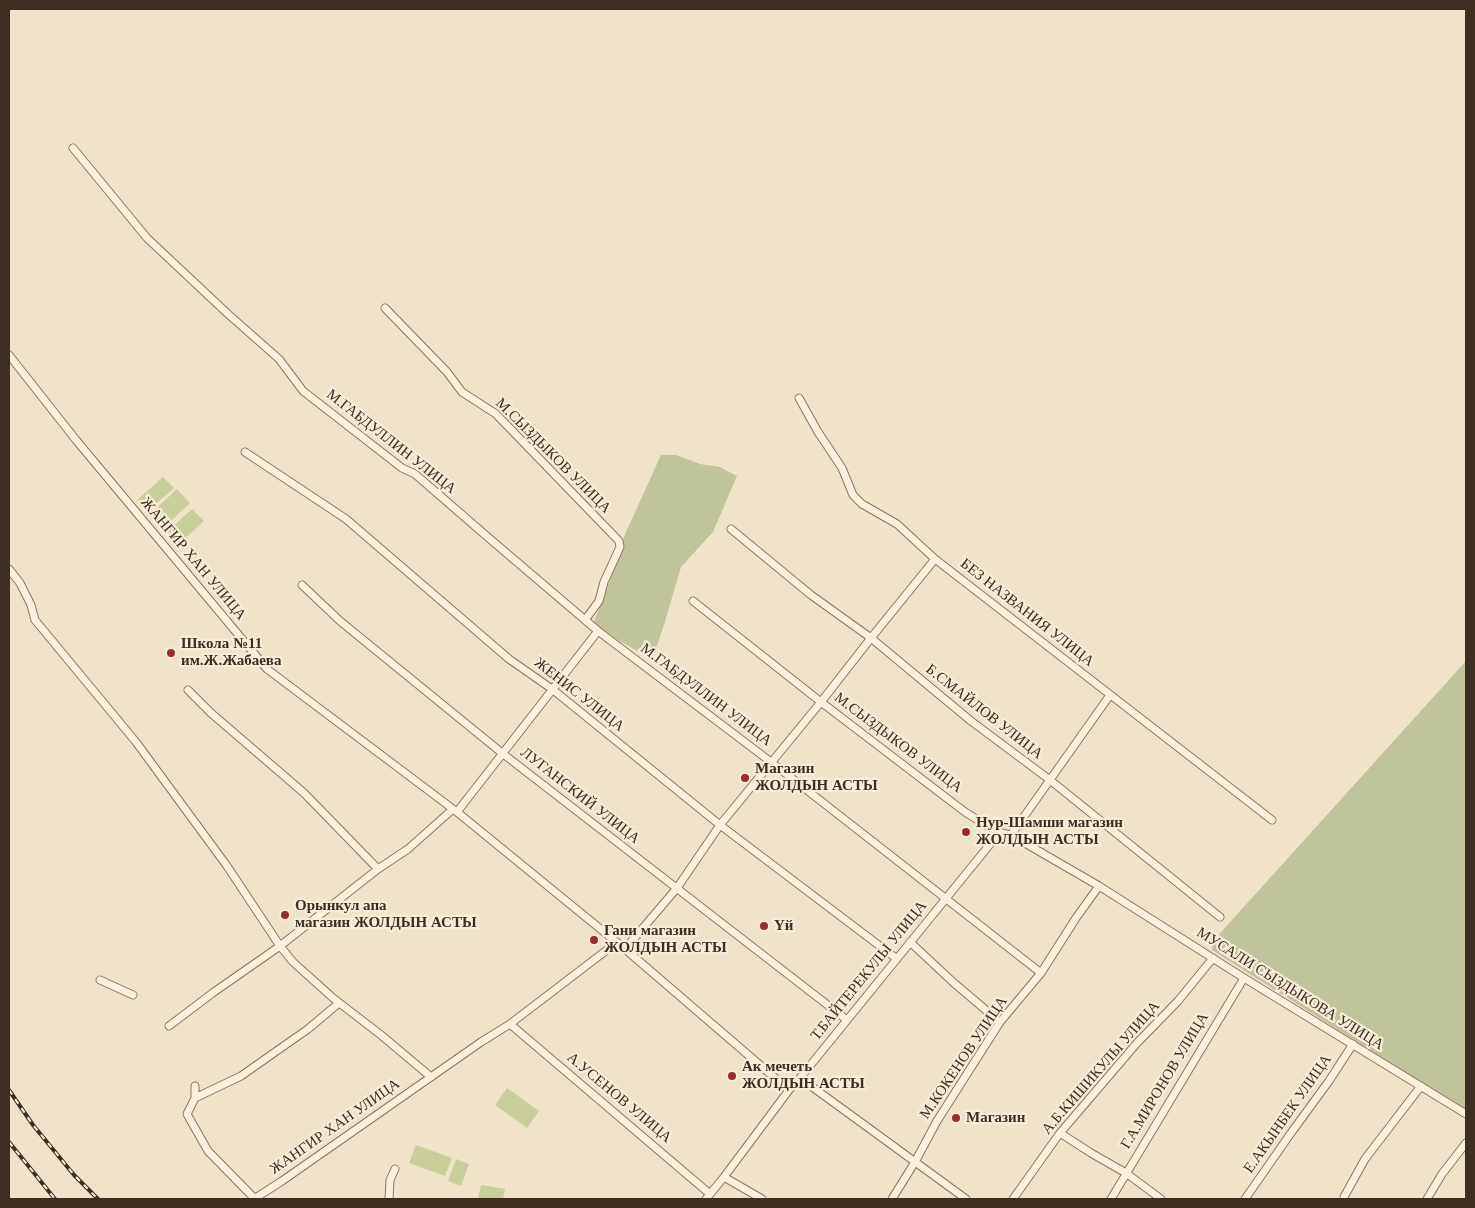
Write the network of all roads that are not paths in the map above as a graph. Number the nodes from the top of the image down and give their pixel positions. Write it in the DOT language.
graph roads {
  1 [pos="73,148"];
  2 [pos="385,308"];
  3 [pos="9,355"];
  4 [pos="799,398"];
  5 [pos="245,452"];
  6 [pos="731,528"];
  7 [pos="935,559"];
  8 [pos="9,569"];
  9 [pos="302,585"];
  10 [pos="693,601"];
  11 [pos="585,620"];
  12 [pos="598,631"];
  13 [pos="871,638"];
  14 [pos="552,689"];
  15 [pos="188,690"];
  16 [pos="1110,694"];
  17 [pos="821,702"];
  18 [pos="502,753"];
  19 [pos="771,762"];
  20 [pos="1050,780"];
  21 [pos="455,810"];
  22 [pos="1272,820"];
  23 [pos="720,825"];
  24 [pos="1000,832"];
  25 [pos="1011,836"];
  26 [pos="378,869"];
  27 [pos="1100,886"];
  28 [pos="677,888"];
  29 [pos="946,898"];
  30 [pos="1220,917"];
  31 [pos="616,942"];
  32 [pos="910,942"];
  33 [pos="280,946"];
  34 [pos="625,950"];
  35 [pos="1212,958"];
  36 [pos="897,959"];
  37 [pos="1041,973"];
  38 [pos="1244,978"];
  39 [pos="100,980"];
  40 [pos="133,995"];
  41 [pos="339,1003"];
  42 [pos="847,1020"];
  43 [pos="1000,1022"];
  44 [pos="510,1024"];
  45 [pos="169,1026"];
  46 [pos="1353,1044"];
  47 [pos="431,1077"];
  48 [pos="800,1078"];
  49 [pos="195,1086"];
  50 [pos="1422,1086"];
  51 [pos="789,1090"];
  52 [pos="195,1098"];
  53 [pos="1466,1114"];
  54 [pos="1060,1133"];
  55 [pos="1466,1143"];
  56 [pos="915,1162"];
  57 [pos="395,1169"];
  58 [pos="1126,1173"];
  59 [pos="724,1177"];
  60 [pos="708,1196"];
  61 [pos="1344,1198"];
  62 [pos="254,1199"];
  63 [pos="388,1199"];
  64 [pos="762,1199"];
  65 [pos="892,1199"];
  66 [pos="966,1199"];
  67 [pos="1013,1199"];
  68 [pos="1111,1199"];
  69 [pos="1161,1199"];
  70 [pos="1245,1199"];
  71 [pos="1427,1199"];
  1 -- 11 [label="street, М.ГАБДУЛЛИН УЛИЦА"];
  2 -- 11 [label="street, М.СЫЗДЫКОВ УЛИЦА"];
  3 -- 21 [label="street, ЖАНГИР ХАН УЛИЦА"];
  4 -- 7 [label="street, БЕЗ НАЗВАНИЯ УЛИЦА"];
  5 -- 14 [label="street, ЖЕНИС УЛИЦА"];
  6 -- 13 [label="street, Б.СМАЙЛОВ УЛИЦА"];
  7 -- 13 [label="street, М.ГАБДУЛЛИН УЛИЦА"];
  7 -- 16 [label="street, БЕЗ НАЗВАНИЯ УЛИЦА"];
  8 -- 33 [label="street"];
  9 -- 18 [label="street, ЛУГАНСКИЙ УЛИЦА"];
  10 -- 17 [label="street, М.СЫЗДЫКОВ УЛИЦА"];
  11 -- 12 [label="street, М.ГАБДУЛЛИН УЛИЦА"];
  12 -- 14 [label="street"];
  12 -- 19 [label="street, М.ГАБДУЛЛИН УЛИЦА"];
  13 -- 17 [label="street, М.ГАБДУЛЛИН УЛИЦА"];
  13 -- 20 [label="street, Б.СМАЙЛОВ УЛИЦА"];
  14 -- 18 [label="street"];
  14 -- 23 [label="street, ЖЕНИС УЛИЦА"];
  15 -- 26 [label="street"];
  16 -- 20 [label="street"];
  16 -- 22 [label="street, БЕЗ НАЗВАНИЯ УЛИЦА"];
  17 -- 19 [label="street, М.ГАБДУЛЛИН УЛИЦА"];
  17 -- 24 [label="street, М.СЫЗДЫКОВ УЛИЦА"];
  18 -- 21 [label="street"];
  18 -- 28 [label="street, ЛУГАНСКИЙ УЛИЦА"];
  19 -- 23 [label="street"];
  19 -- 29 [label="street, М.ГАБДУЛЛИН УЛИЦА"];
  20 -- 25 [label="street"];
  20 -- 30 [label="street, Б.СМАЙЛОВ УЛИЦА"];
  21 -- 26 [label="street"];
  21 -- 31 [label="street, ЖАНГИР ХАН УЛИЦА"];
  23 -- 28 [label="street"];
  23 -- 36 [label="street, ЖЕНИС УЛИЦА"];
  24 -- 25 [label="street, М.СЫЗДЫКОВ УЛИЦА"];
  24 -- 29 [label="street, Т.БАЙТЕРЕКУЛЫ УЛИЦА"];
  25 -- 27 [label="street, М.СЫЗДЫКОВ УЛИЦА"];
  26 -- 33 [label="street"];
  27 -- 35 [label="street, МУСАЛИ СЫЗДЫКОВА УЛИЦА"];
  27 -- 37 [label="street, М.КОКЕНОВ УЛИЦА"];
  28 -- 34 [label="street"];
  28 -- 42 [label="street, ЛУГАНСКИЙ УЛИЦА"];
  29 -- 32 [label="street, Т.БАЙТЕРЕКУЛЫ УЛИЦА"];
  29 -- 37 [label="street, М.ГАБДУЛЛИН УЛИЦА"];
  31 -- 34 [label="street, ЖАНГИР ХАН УЛИЦА"];
  31 -- 44 [label="street, ЖАНГИР ХАН УЛИЦА"];
  32 -- 36 [label="street, Т.БАЙТЕРЕКУЛЫ УЛИЦА"];
  32 -- 43 [label="street"];
  33 -- 41 [label="street"];
  33 -- 45 [label="street"];
  34 -- 51 [label="street, ЖАНГИР ХАН УЛИЦА"];
  35 -- 38 [label="street, МУСАЛИ СЫЗДЫКОВА УЛИЦА"];
  35 -- 54 [label="street, А.Б.КИШИКУЛЫ УЛИЦА"];
  36 -- 42 [label="street, Т.БАЙТЕРЕКУЛЫ УЛИЦА"];
  37 -- 43 [label="street, М.КОКЕНОВ УЛИЦА"];
  38 -- 46 [label="street, МУСАЛИ СЫЗДЫКОВА УЛИЦА"];
  38 -- 58 [label="street, Г.А.МИРОНОВ УЛИЦА"];
  39 -- 40 [label="street"];
  41 -- 47 [label="street"];
  41 -- 52 [label="street"];
  42 -- 48 [label="street, Т.БАЙТЕРЕКУЛЫ УЛИЦА"];
  43 -- 56 [label="street, М.КОКЕНОВ УЛИЦА"];
  44 -- 47 [label="street, ЖАНГИР ХАН УЛИЦА"];
  44 -- 60 [label="street, А.УСЕНОВ УЛИЦА"];
  46 -- 50 [label="street, МУСАЛИ СЫЗДЫКОВА УЛИЦА"];
  46 -- 70 [label="street, Е.АКЫНБЕК УЛИЦА"];
  47 -- 62 [label="street, ЖАНГИР ХАН УЛИЦА"];
  48 -- 51 [label="street, Т.БАЙТЕРЕКУЛЫ УЛИЦА"];
  48 -- 56 [label="street"];
  49 -- 52 [label="street, ЖАНГИР ХАН УЛИЦА"];
  50 -- 53 [label="street, МУСАЛИ СЫЗДЫКОВА УЛИЦА"];
  50 -- 61 [label="street"];
  51 -- 59 [label="street, Т.БАЙТЕРЕКУЛЫ УЛИЦА"];
  52 -- 62 [label="street, ЖАНГИР ХАН УЛИЦА"];
  54 -- 58 [label="street"];
  54 -- 67 [label="street, А.Б.КИШИКУЛЫ УЛИЦА"];
  55 -- 71 [label="street"];
  56 -- 65 [label="street, М.КОКЕНОВ УЛИЦА"];
  56 -- 66 [label="street"];
  57 -- 63 [label="street"];
  58 -- 68 [label="street, Г.А.МИРОНОВ УЛИЦА"];
  58 -- 69 [label="street"];
  59 -- 60 [label="street, Т.БАЙТЕРЕКУЛЫ УЛИЦА"];
  59 -- 64 [label="street"];
}
